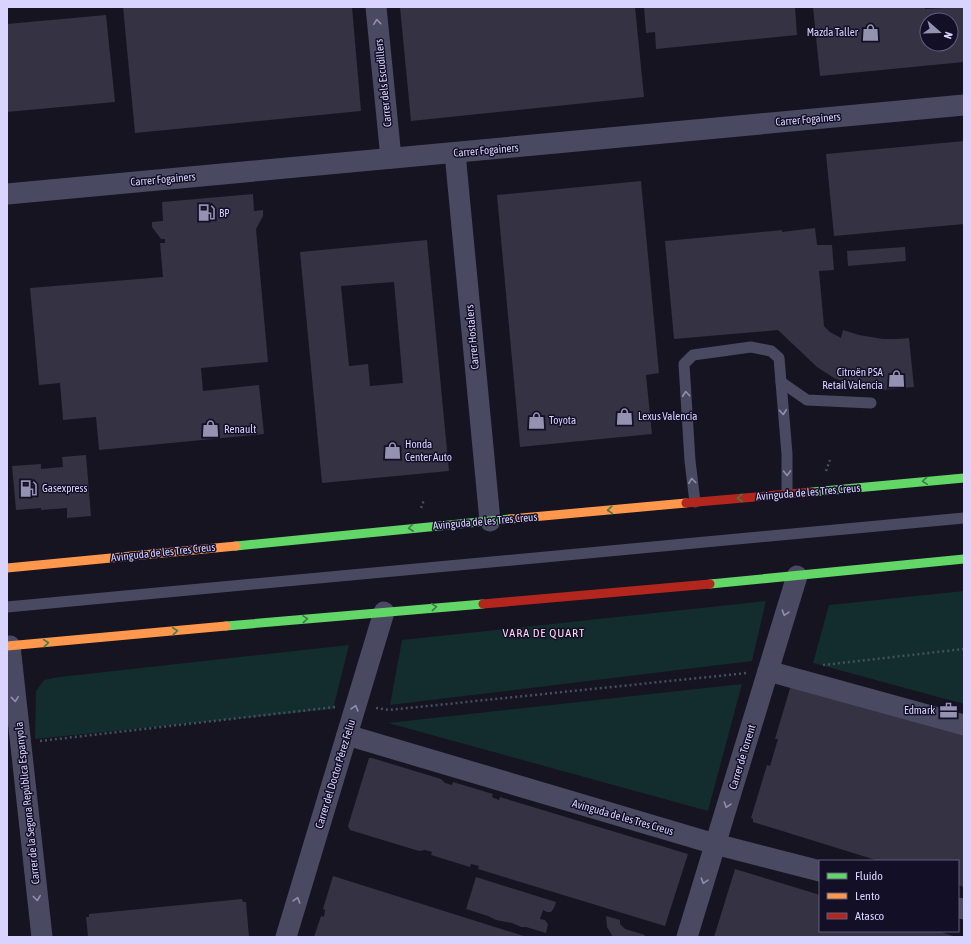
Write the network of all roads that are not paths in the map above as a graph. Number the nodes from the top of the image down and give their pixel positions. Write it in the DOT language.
graph roads {
  1 [pos="376,7"];
  2 [pos="964,105"];
  3 [pos="455,153"];
  4 [pos="391,158"];
  5 [pos="7,194"];
  6 [pos="781,382"];
  7 [pos="871,403"];
  8 [pos="964,478"];
  9 [pos="787,493"];
  10 [pos="694,502"];
  11 [pos="964,518"];
  12 [pos="490,521"];
  13 [pos="964,559"];
  14 [pos="7,568"];
  15 [pos="797,576"];
  16 [pos="7,607"];
  17 [pos="384,612"];
  18 [pos="8,646"];
  19 [pos="768,671"];
  20 [pos="964,725"];
  21 [pos="346,735"];
  22 [pos="715,844"];
  23 [pos="819,871"];
  24 [pos="42,937"];
  25 [pos="286,937"];
  26 [pos="687,937"];
  4 -- 1 [label="street, Carrer dels Escudillers, one-way"];
  2 -- 3 [label="street, Carrer Fogainers"];
  3 -- 4 [label="street, Carrer Fogainers"];
  3 -- 12 [label="street, Carrer Hostalers"];
  4 -- 5 [label="street, Carrer Fogainers"];
  6 -- 7 [label="lane"];
  6 -- 9 [label="lane, one-way"];
  10 -- 6 [label="lane, one-way"];
  8 -- 9 [label="main road, Avinguda de les Tres Creus, one-way"];
  9 -- 10 [label="main road, Avinguda de les Tres Creus, one-way"];
  10 -- 12 [label="main road, Avinguda de les Tres Creus, one-way"];
  11 -- 16 [label="lane"];
  12 -- 14 [label="main road, Avinguda de les Tres Creus, one-way"];
  13 -- 15 [label="main road"];
  17 -- 15 [label="main road, one-way"];
  15 -- 19 [label="street, Carrer de Torrent, one-way"];
  18 -- 17 [label="main road, one-way"];
  21 -- 17 [label="street, Carrer del Doctor Pérez Feliu, one-way"];
  18 -- 24 [label="street, Carrer de la Segona República Espanyola, one-way"];
  19 -- 20 [label="street"];
  19 -- 22 [label="street, Carrer de Torrent, one-way"];
  21 -- 22 [label="street, Avinguda de les Tres Creus"];
  25 -- 21 [label="street, Carrer del Doctor Pérez Feliu, one-way"];
  22 -- 23 [label="street, Avinguda de les Tres Creus"];
  22 -- 26 [label="street, Carrer de Torrent, one-way"];
}
